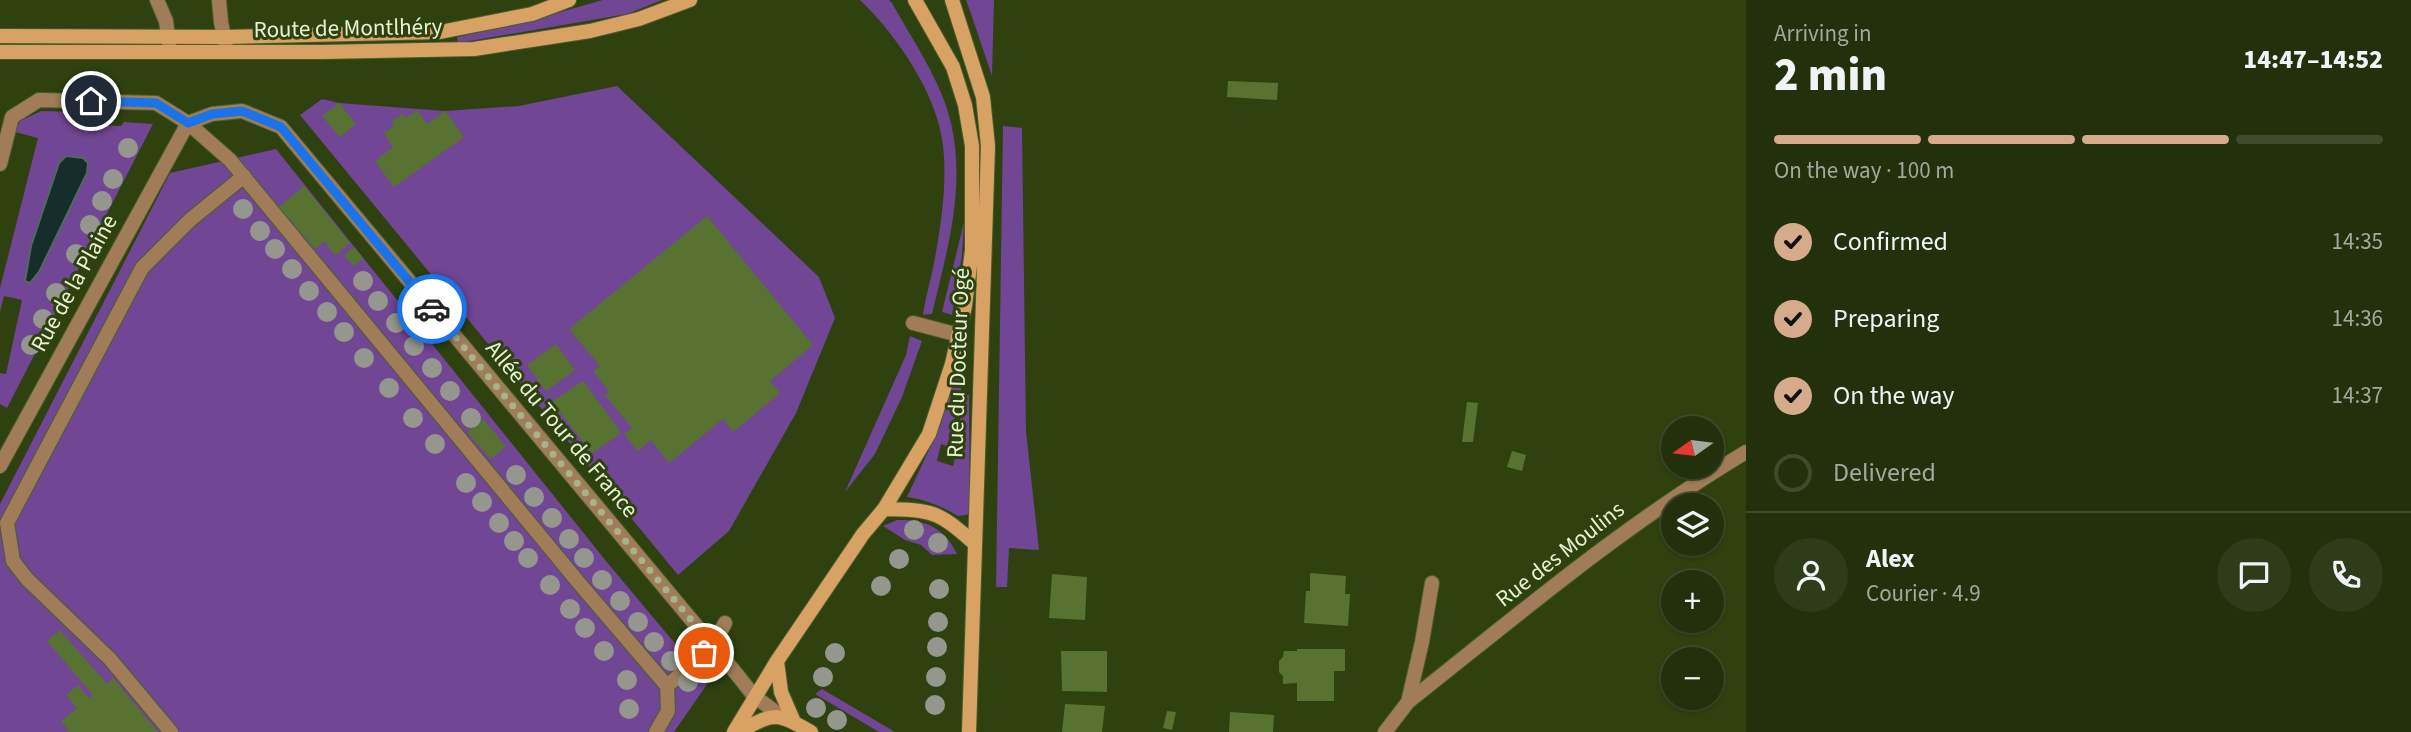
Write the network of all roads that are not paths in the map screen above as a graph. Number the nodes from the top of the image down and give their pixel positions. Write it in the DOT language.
graph roads {
  1 [pos="157,0"];
  2 [pos="219,0"];
  3 [pos="569,0"];
  4 [pos="690,0"];
  5 [pos="915,0"];
  6 [pos="951,0"];
  7 [pos="0,36"];
  8 [pos="169,44"];
  9 [pos="226,44"];
  10 [pos="0,52"];
  11 [pos="19,52"];
  12 [pos="0,61"];
  13 [pos="188,123"];
  14 [pos="0,163"];
  15 [pos="244,176"];
  16 [pos="913,323"];
  17 [pos="959,335"];
  18 [pos="1746,452"];
  19 [pos="0,466"];
  20 [pos="884,509"];
  21 [pos="974,543"];
  22 [pos="1432,583"];
  23 [pos="725,623"];
  24 [pos="713,646"];
  25 [pos="777,661"];
  26 [pos="667,686"];
  27 [pos="754,696"];
  28 [pos="1408,702"];
  29 [pos="788,719"];
  30 [pos="171,732"];
  31 [pos="656,732"];
  32 [pos="736,732"];
  33 [pos="811,732"];
  34 [pos="969,732"];
  35 [pos="1385,732"];
  1 -- 8 [label="street"];
  2 -- 9 [label="street"];
  3 -- 9 [label="main road, Route de Montlhéry"];
  4 -- 9 [label="main road, Route de Montlhéry"];
  5 -- 17 [label="main road, Rue du Docteur Ogé"];
  6 -- 21 [label="main road, Rue du Docteur Ogé"];
  7 -- 8 [label="main road, Route de Montlhéry"];
  8 -- 9 [label="main road, Route de Montlhéry"];
  8 -- 11 [label="main road, Route de Montlhéry"];
  10 -- 11 [label="main road, Route de Montlhéry"];
  11 -- 12 [label="street"];
  13 -- 14 [label="street"];
  13 -- 15 [label="street"];
  13 -- 19 [label="street, Rue de la Plaine"];
  13 -- 24 [label="street, Allée du Tour de France"];
  15 -- 26 [label="street"];
  15 -- 30 [label="street"];
  16 -- 17 [label="street"];
  17 -- 20 [label="main road, Rue du Docteur Ogé"];
  18 -- 28 [label="street, Rue des Moulins"];
  20 -- 21 [label="main road"];
  20 -- 25 [label="main road, Rue du Docteur Ogé"];
  21 -- 34 [label="main road, Rue du Docteur Ogé"];
  22 -- 28 [label="street"];
  23 -- 24 [label="street"];
  24 -- 26 [label="street"];
  24 -- 27 [label="street, Allée du Tour de France"];
  25 -- 27 [label="main road, Rue du Docteur Ogé"];
  25 -- 29 [label="main road"];
  26 -- 31 [label="street"];
  27 -- 29 [label="street, Allée du Tour de France"];
  27 -- 32 [label="main road, Rue du Docteur Ogé"];
  28 -- 35 [label="street"];
  29 -- 32 [label="main road"];
  29 -- 33 [label="main road"];
}
